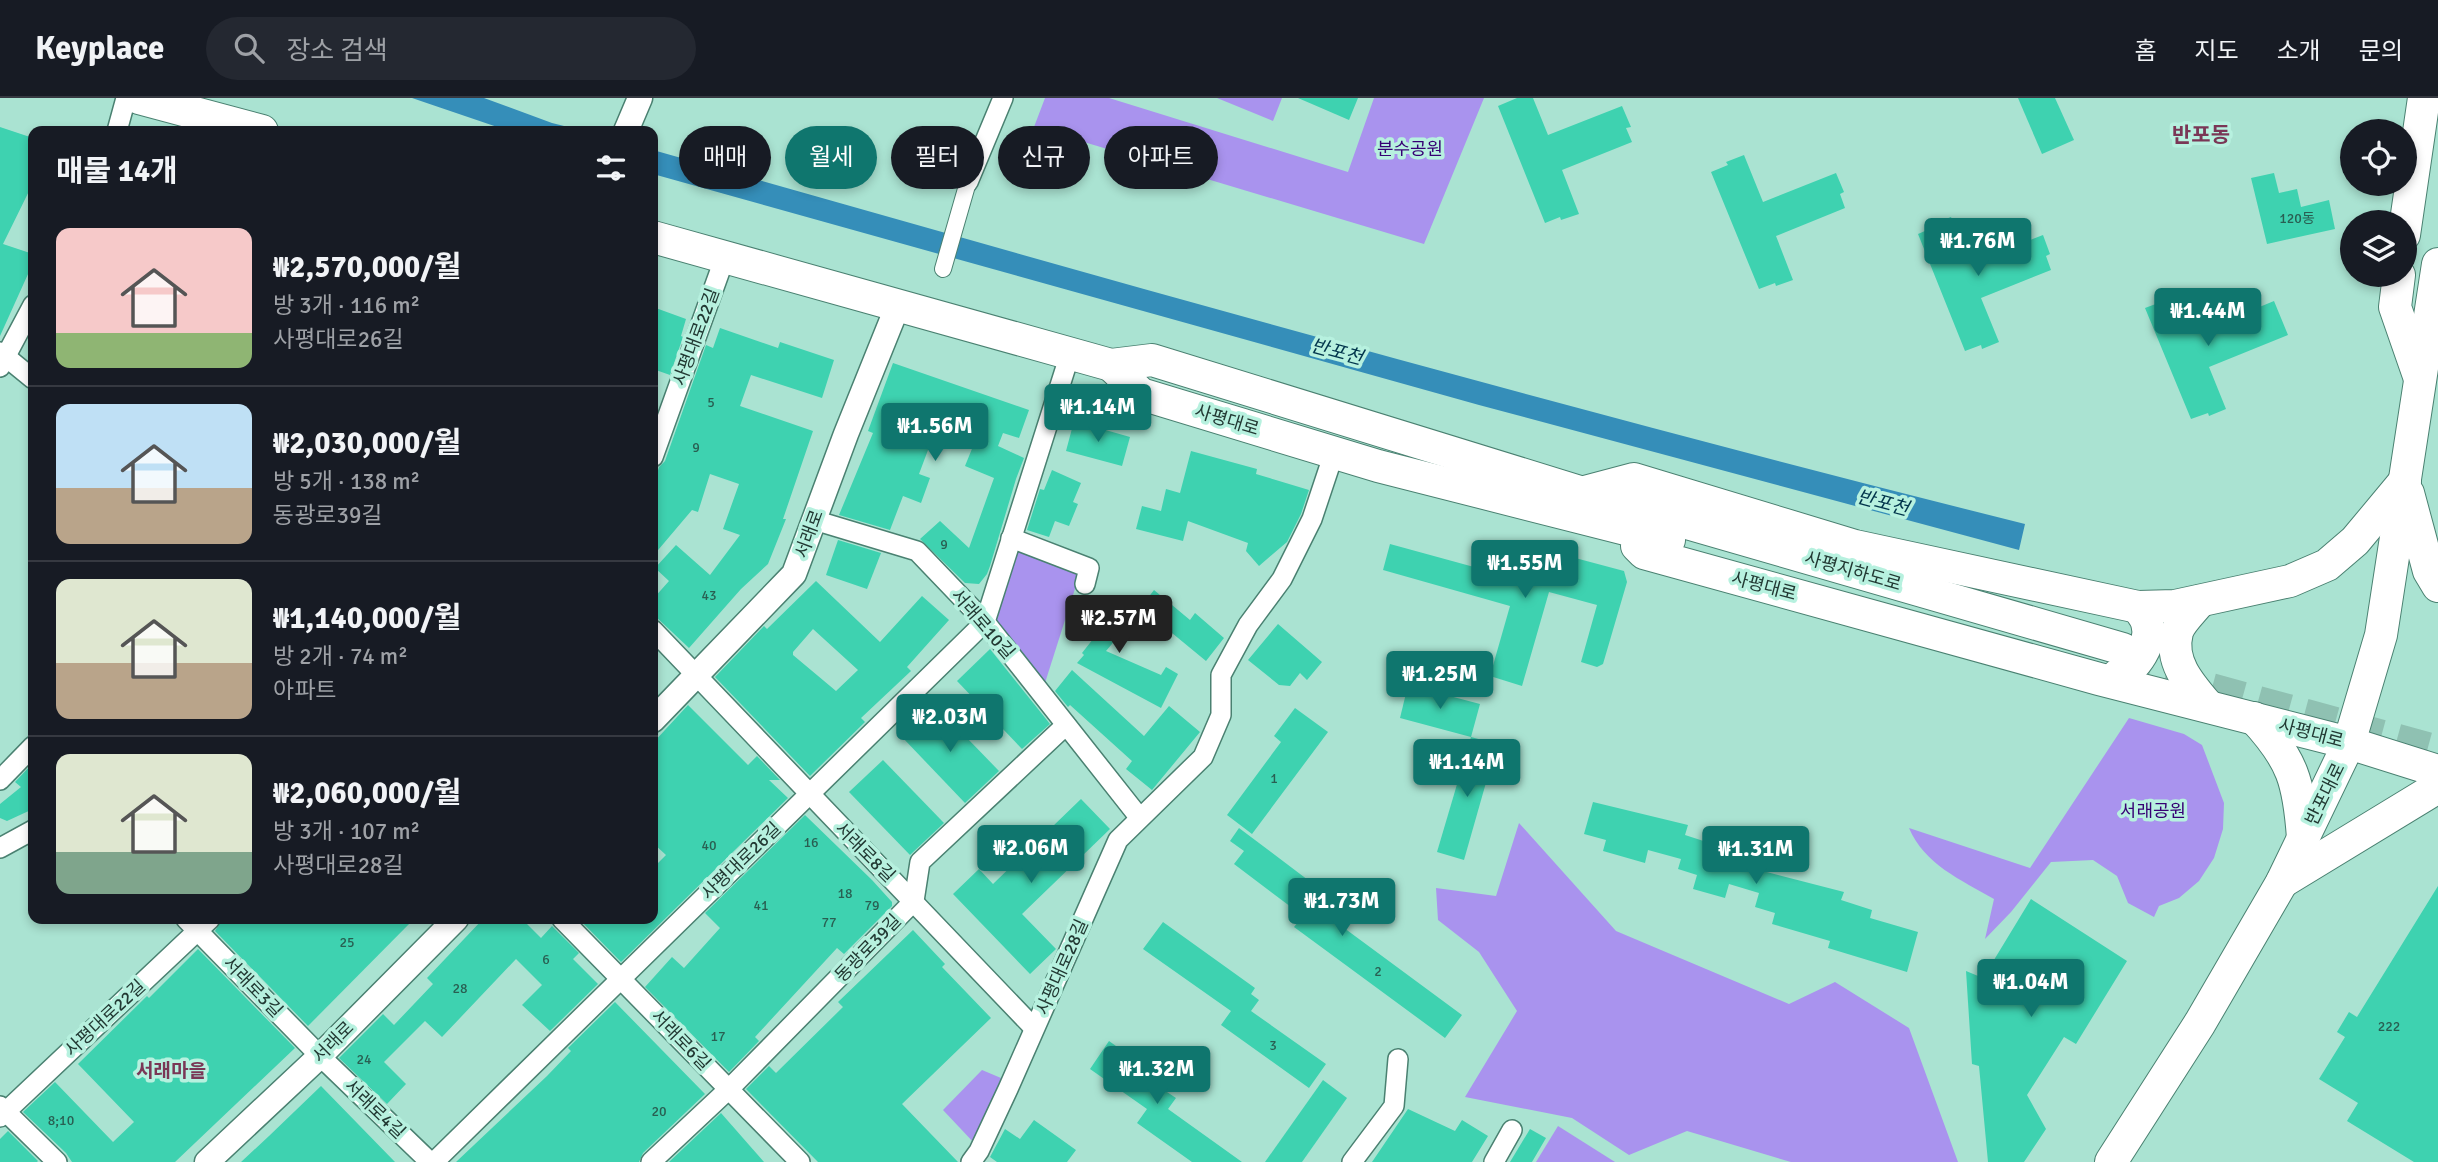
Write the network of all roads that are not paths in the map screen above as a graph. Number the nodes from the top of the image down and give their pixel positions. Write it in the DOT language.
graph roads {
  1 [pos="126,98"];
  2 [pos="139,98"];
  3 [pos="640,98"];
  4 [pos="1003,98"];
  5 [pos="2424,98"];
  6 [pos="118,126"];
  7 [pos="243,126"];
  8 [pos="628,126"];
  9 [pos="984,144"];
  10 [pos="966,189"];
  11 [pos="2408,210"];
  12 [pos="658,238"];
  13 [pos="725,257"];
  14 [pos="2438,264"];
  15 [pos="943,269"];
  16 [pos="2398,287"];
  17 [pos="898,306"];
  18 [pos="28,313"];
  19 [pos="1070,354"];
  20 [pos="2438,354"];
  21 [pos="2,359"];
  22 [pos="1111,365"];
  23 [pos="28,376"];
  24 [pos="2421,381"];
  25 [pos="658,443"];
  26 [pos="1334,453"];
  27 [pos="2405,481"];
  28 [pos="1583,492"];
  29 [pos="814,520"];
  30 [pos="1011,538"];
  31 [pos="1085,584"];
  32 [pos="2438,586"];
  33 [pos="2200,601"];
  34 [pos="2138,607"];
  35 [pos="985,622"];
  36 [pos="658,635"];
  37 [pos="2114,664"];
  38 [pos="696,676"];
  39 [pos="2208,706"];
  40 [pos="658,715"];
  41 [pos="2254,718"];
  42 [pos="1066,726"];
  43 [pos="2349,743"];
  44 [pos="28,751"];
  45 [pos="2438,771"];
  46 [pos="0,780"];
  47 [pos="2438,788"];
  48 [pos="809,794"];
  49 [pos="1139,817"];
  50 [pos="28,833"];
  51 [pos="2303,838"];
  52 [pos="0,848"];
  53 [pos="2282,882"];
  54 [pos="914,901"];
  55 [pos="197,924"];
  56 [pos="199,924"];
  57 [pos="451,924"];
  58 [pos="567,924"];
  59 [pos="621,979"];
  60 [pos="1034,1028"];
  61 [pos="320,1056"];
  62 [pos="1398,1059"];
  63 [pos="729,1090"];
  64 [pos="2,1112"];
  65 [pos="1512,1130"];
  66 [pos="57,1162"];
  67 [pos="207,1162"];
  68 [pos="432,1162"];
  69 [pos="651,1162"];
  70 [pos="800,1162"];
  71 [pos="971,1162"];
  72 [pos="1352,1162"];
  73 [pos="1494,1162"];
  74 [pos="2111,1162"];
  1 -- 6 [label="street"];
  2 -- 7 [label="main road"];
  3 -- 8 [label="street"];
  4 -- 9 [label="street"];
  5 -- 11 [label="main road"];
  10 -- 15 [label="street"];
  12 -- 13 [label="main road, 사평대로"];
  13 -- 17 [label="main road, 사평대로"];
  13 -- 25 [label="street, 사평대로22길"];
  14 -- 24 [label="main road"];
  16 -- 24 [label="main road, 반포대로"];
  17 -- 19 [label="main road, 사평대로"];
  17 -- 29 [label="street, 서래로"];
  18 -- 21 [label="street"];
  19 -- 22 [label="main road, 사평대로"];
  19 -- 30 [label="street, 사평대로26길"];
  20 -- 24 [label="main road, 반포대로"];
  21 -- 23 [label="street"];
  22 -- 26 [label="main road, 사평대로"];
  22 -- 28 [label="main road, 사평대로"];
  24 -- 27 [label="main road, 반포대로"];
  26 -- 37 [label="main road, 사평대로"];
  26 -- 49 [label="street, 사평대로28길"];
  27 -- 32 [label="main road"];
  27 -- 33 [label="main road"];
  27 -- 43 [label="main road, 반포대로"];
  28 -- 34 [label="main road"];
  28 -- 37 [label="main road, 사평지하도로"];
  29 -- 35 [label="street, 서래로10길"];
  29 -- 38 [label="street, 서래로"];
  30 -- 31 [label="street"];
  30 -- 35 [label="street, 사평대로26길"];
  33 -- 34 [label="main road"];
  33 -- 39 [label="main road"];
  34 -- 37 [label="main road"];
  35 -- 42 [label="street, 서래로10길"];
  35 -- 48 [label="street, 사평대로26길"];
  36 -- 38 [label="street, 서래로8길"];
  37 -- 39 [label="main road, 사평대로"];
  38 -- 40 [label="street, 서래로"];
  38 -- 48 [label="street, 서래로8길"];
  39 -- 41 [label="main road, 사평대로"];
  41 -- 43 [label="main road, 사평대로"];
  41 -- 51 [label="main road"];
  42 -- 49 [label="street, 서래로10길"];
  42 -- 54 [label="street, 동광로39길"];
  43 -- 45 [label="main road, 사평대로"];
  43 -- 51 [label="main road, 반포대로"];
  44 -- 46 [label="street"];
  47 -- 53 [label="main road"];
  48 -- 54 [label="street, 서래로8길"];
  48 -- 59 [label="street, 사평대로26길"];
  49 -- 60 [label="street, 사평대로28길"];
  50 -- 52 [label="street"];
  51 -- 53 [label="main road, 반포대로"];
  53 -- 74 [label="main road, 반포대로"];
  54 -- 60 [label="street, 서래로8길"];
  54 -- 63 [label="street, 동광로39길"];
  55 -- 64 [label="street, 사평대로22길"];
  56 -- 61 [label="street, 서래로3길"];
  57 -- 61 [label="street, 서래로"];
  58 -- 59 [label="street, 서래로6길"];
  59 -- 63 [label="street, 서래로6길"];
  59 -- 68 [label="street, 사평대로26길"];
  60 -- 71 [label="street, 사평대로28길"];
  61 -- 67 [label="street, 서래로"];
  61 -- 68 [label="street, 서래로4길"];
  62 -- 72 [label="street"];
  63 -- 69 [label="street, 동광로39길"];
  63 -- 70 [label="street, 서래로6길"];
  64 -- 66 [label="street"];
  65 -- 73 [label="street"];
}
